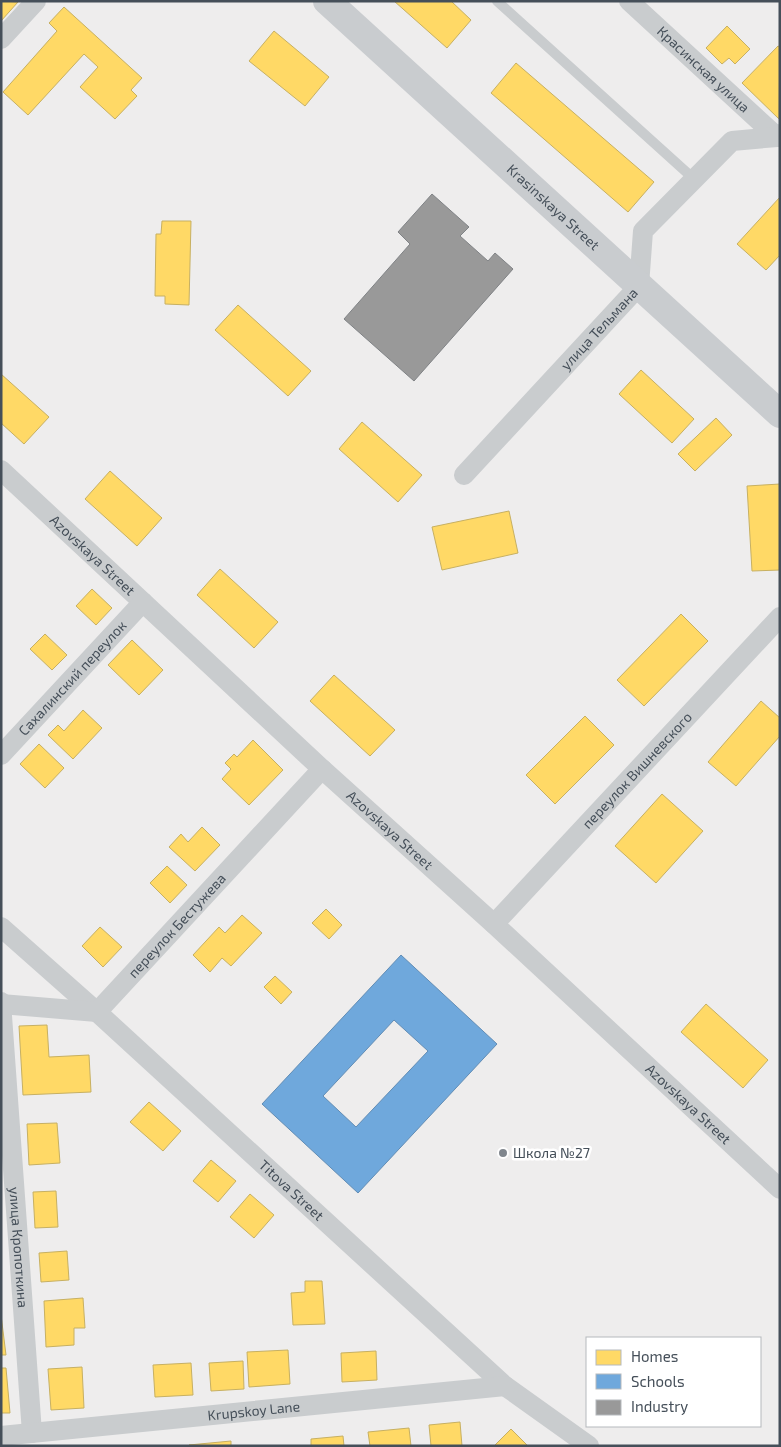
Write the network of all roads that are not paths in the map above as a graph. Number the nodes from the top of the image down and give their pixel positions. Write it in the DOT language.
graph roads {
  1 [pos="36,1"];
  2 [pos="327,1"];
  3 [pos="496,1"];
  4 [pos="629,1"];
  5 [pos="1,39"];
  6 [pos="778,136"];
  7 [pos="694,179"];
  8 [pos="639,286"];
  9 [pos="780,414"];
  10 [pos="1,470"];
  11 [pos="464,475"];
  12 [pos="144,602"];
  13 [pos="780,617"];
  14 [pos="1,755"];
  15 [pos="322,769"];
  16 [pos="494,924"];
  17 [pos="1,927"];
  18 [pos="1,1003"];
  19 [pos="97,1012"];
  20 [pos="780,1189"];
  21 [pos="505,1386"];
  22 [pos="32,1433"];
  23 [pos="1,1436"];
  24 [pos="589,1446"];
  1 -- 5 [label="street"];
  2 -- 8 [label="main road, Krasinskaya Street"];
  3 -- 7 [label="lane"];
  4 -- 6 [label="street, Красинская улица"];
  6 -- 7 [label="street, улица Тельмана"];
  7 -- 8 [label="street, улица Тельмана"];
  8 -- 9 [label="main road, Krasinskaya Street"];
  8 -- 11 [label="street, улица Тельмана"];
  10 -- 12 [label="street, Azovskaya Street"];
  12 -- 14 [label="street, Сахалинский переулок"];
  12 -- 15 [label="street, Azovskaya Street"];
  13 -- 16 [label="street, переулок Вишневского"];
  15 -- 16 [label="street, Azovskaya Street"];
  15 -- 19 [label="street, переулок Бестужева"];
  16 -- 20 [label="street, Azovskaya Street"];
  17 -- 19 [label="street, Titova Street"];
  18 -- 19 [label="street"];
  18 -- 22 [label="street, улица Кропоткина"];
  19 -- 21 [label="street, Titova Street"];
  21 -- 22 [label="street, Krupskoy Lane"];
  21 -- 24 [label="street, Titova Street"];
  22 -- 23 [label="street, Krupskoy Lane"];
}
